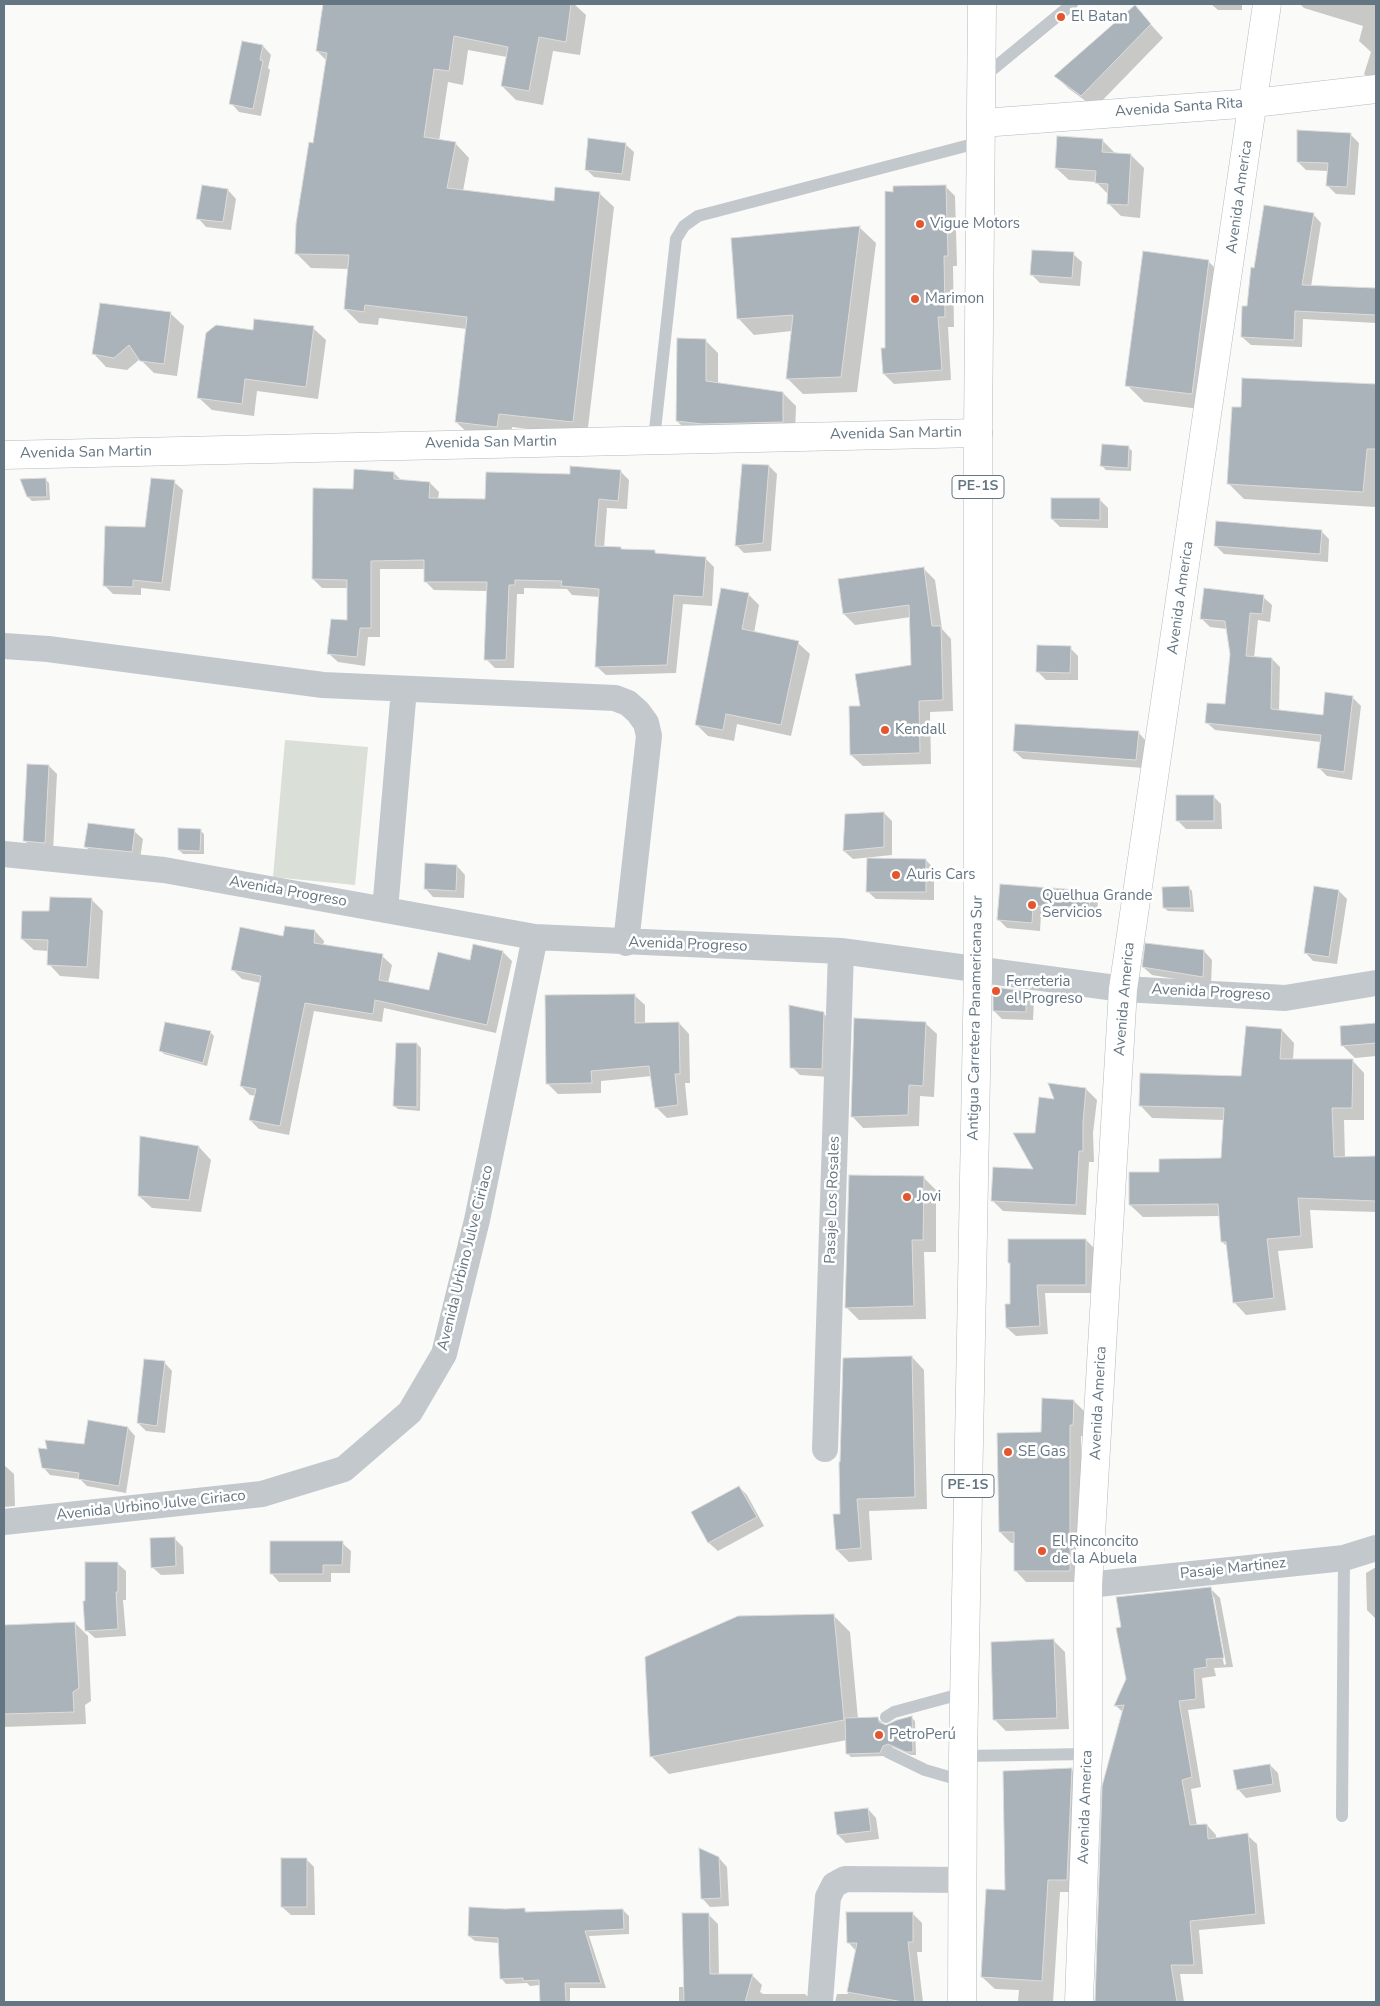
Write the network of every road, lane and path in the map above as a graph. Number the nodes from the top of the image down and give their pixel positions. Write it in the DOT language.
graph roads {
  1 [pos="982,4"];
  2 [pos="1072,4"];
  3 [pos="1267,4"];
  4 [pos="982,78"];
  5 [pos="1376,89"];
  6 [pos="1254,103"];
  7 [pos="981,132"];
  8 [pos="978,433"];
  9 [pos="654,439"];
  10 [pos="4,455"];
  11 [pos="4,646"];
  12 [pos="404,689"];
  13 [pos="4,854"];
  14 [pos="385,910"];
  15 [pos="535,937"];
  16 [pos="626,943"];
  17 [pos="841,952"];
  18 [pos="978,970"];
  19 [pos="1376,983"];
  20 [pos="1123,989"];
  21 [pos="825,1449"];
  22 [pos="4,1522"];
  23 [pos="1376,1548"];
  24 [pos="1344,1558"];
  25 [pos="1088,1585"];
  26 [pos="964,1693"];
  27 [pos="886,1717"];
  28 [pos="888,1752"];
  29 [pos="1088,1754"];
  30 [pos="963,1768"];
  31 [pos="1342,1816"];
  32 [pos="964,1880"];
  33 [pos="820,2002"];
  34 [pos="962,2002"];
  35 [pos="1079,2002"];
  1 -- 4 [label="main road, Antigua Carretera Panamericana Sur / PE-1S"];
  2 -- 4 [label="lane"];
  3 -- 6 [label="main road, Avenida America"];
  4 -- 7 [label="main road, Antigua Carretera Panamericana Sur / PE-1S"];
  5 -- 6 [label="main road, Avenida Santa Rita"];
  6 -- 7 [label="main road, Avenida Santa Rita"];
  6 -- 20 [label="main road, Avenida America"];
  7 -- 8 [label="main road, Antigua Carretera Panamericana Sur / PE-1S"];
  7 -- 9 [label="lane"];
  8 -- 9 [label="main road, Avenida San Martin"];
  8 -- 18 [label="main road, Antigua Carretera Panamericana Sur / PE-1S"];
  9 -- 10 [label="main road, Avenida San Martin"];
  11 -- 12 [label="street"];
  12 -- 14 [label="street"];
  12 -- 16 [label="street"];
  13 -- 14 [label="street, Avenida Progreso"];
  14 -- 15 [label="street, Avenida Progreso"];
  15 -- 16 [label="street, Avenida Progreso"];
  15 -- 22 [label="street, Avenida Urbino Julve Ciriaco"];
  16 -- 17 [label="street, Avenida Progreso"];
  17 -- 18 [label="street, Avenida Progreso"];
  17 -- 21 [label="street, Pasaje Los Rosales"];
  18 -- 20 [label="street, Avenida Progreso"];
  18 -- 26 [label="main road, Antigua Carretera Panamericana Sur / PE-1S"];
  19 -- 20 [label="street, Avenida Progreso"];
  20 -- 25 [label="main road, Avenida America"];
  23 -- 24 [label="street, Pasaje Martinez"];
  24 -- 25 [label="street, Pasaje Martinez"];
  24 -- 31 [label="lane"];
  25 -- 29 [label="main road, Avenida America"];
  26 -- 27 [label="lane"];
  26 -- 30 [label="main road, Antigua Carretera Panamericana Sur / PE-1S"];
  28 -- 30 [label="lane"];
  29 -- 30 [label="lane"];
  29 -- 35 [label="main road, Avenida America"];
  30 -- 32 [label="main road, Antigua Carretera Panamericana Sur / PE-1S"];
  32 -- 33 [label="street"];
  32 -- 34 [label="main road, Antigua Carretera Panamericana Sur / PE-1S"];
}
